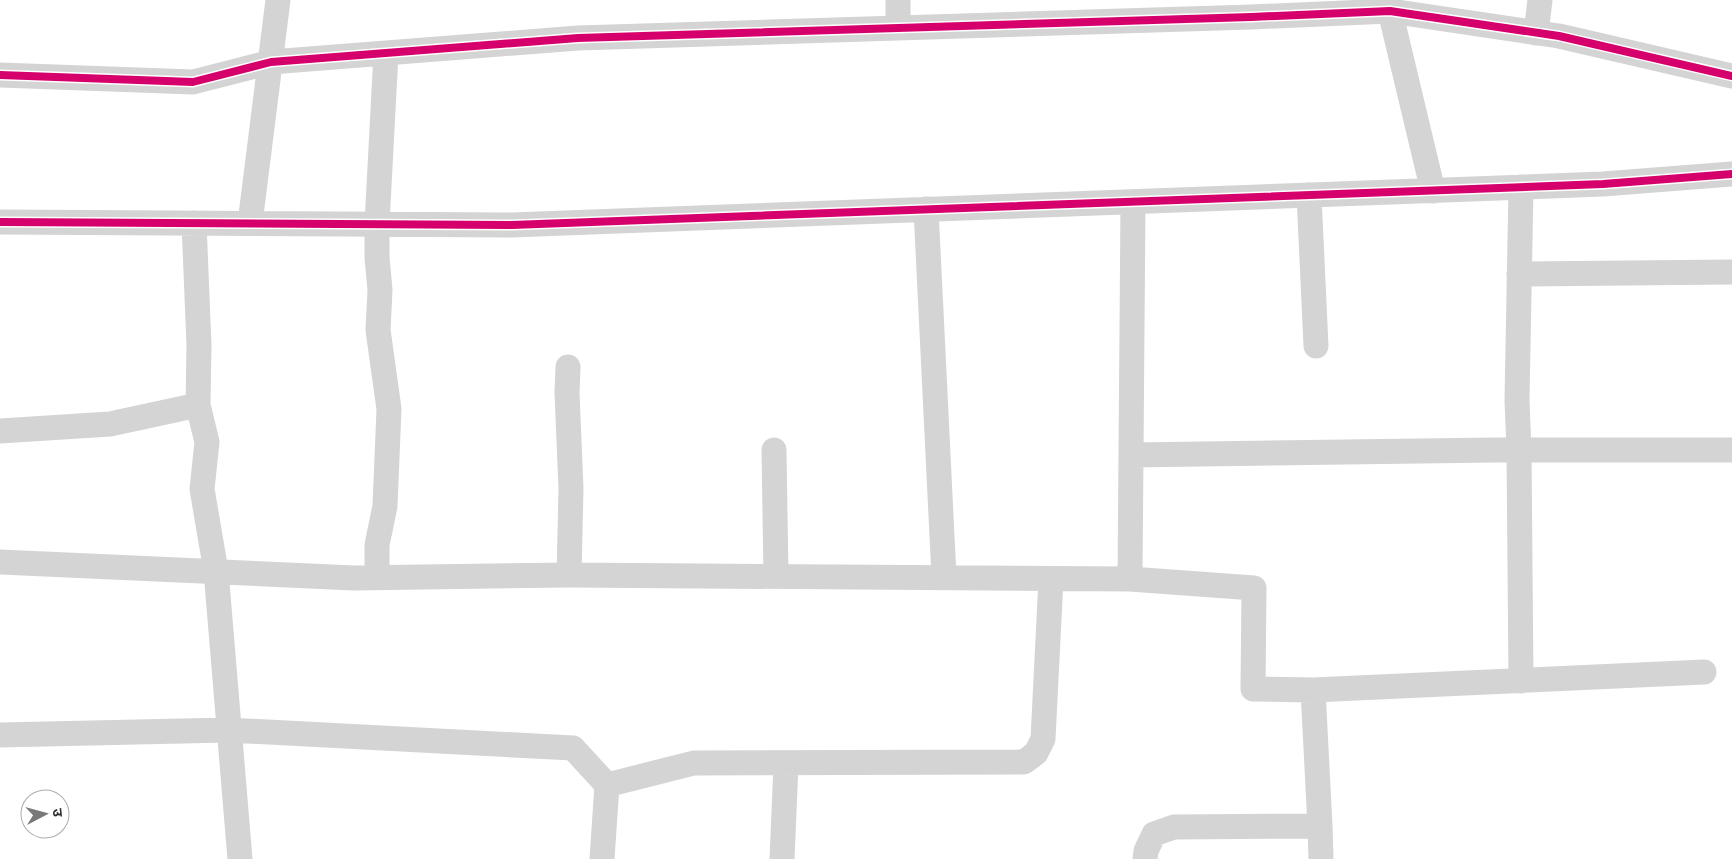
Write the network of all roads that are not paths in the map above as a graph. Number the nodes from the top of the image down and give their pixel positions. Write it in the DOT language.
graph roads {
  1 [pos="278,0"];
  2 [pos="898,0"];
  3 [pos="1540,0"];
  4 [pos="1390,6"];
  5 [pos="1303,8"];
  6 [pos="1252,9"];
  7 [pos="898,27"];
  8 [pos="1536,33"];
  9 [pos="386,53"];
  10 [pos="271,62"];
  11 [pos="0,75"];
  12 [pos="1732,76"];
  13 [pos="1732,174"];
  14 [pos="1521,187"];
  15 [pos="1434,191"];
  16 [pos="1309,195"];
  17 [pos="1133,202"];
  18 [pos="926,209"];
  19 [pos="0,222"];
  20 [pos="194,223"];
  21 [pos="250,223"];
  22 [pos="377,224"];
  23 [pos="1732,272"];
  24 [pos="1519,274"];
  25 [pos="1316,346"];
  26 [pos="568,367"];
  27 [pos="198,405"];
  28 [pos="0,431"];
  29 [pos="774,450"];
  30 [pos="1520,450"];
  31 [pos="1732,450"];
  32 [pos="1131,455"];
  33 [pos="0,562"];
  34 [pos="216,571"];
  35 [pos="569,575"];
  36 [pos="776,576"];
  37 [pos="377,577"];
  38 [pos="944,577"];
  39 [pos="1050,579"];
  40 [pos="1130,579"];
  41 [pos="1704,672"];
  42 [pos="1521,681"];
  43 [pos="1313,690"];
  44 [pos="228,730"];
  45 [pos="0,736"];
  46 [pos="786,764"];
  47 [pos="607,785"];
  48 [pos="1320,826"];
  49 [pos="240,859"];
  50 [pos="602,859"];
  51 [pos="782,859"];
  52 [pos="1146,859"];
  53 [pos="1320,859"];
  1 -- 10 [label="street"];
  2 -- 7 [label="street"];
  3 -- 8 [label="street"];
  4 -- 5 [label="street"];
  4 -- 8 [label="street"];
  4 -- 15 [label="street"];
  5 -- 6 [label="street"];
  6 -- 7 [label="street"];
  7 -- 9 [label="street"];
  8 -- 12 [label="street"];
  9 -- 10 [label="street"];
  9 -- 22 [label="street"];
  10 -- 11 [label="street"];
  10 -- 21 [label="street"];
  13 -- 14 [label="street"];
  14 -- 15 [label="street"];
  14 -- 24 [label="street"];
  15 -- 16 [label="street"];
  16 -- 17 [label="street"];
  16 -- 25 [label="street"];
  17 -- 18 [label="street"];
  17 -- 32 [label="street"];
  18 -- 22 [label="street"];
  18 -- 38 [label="street"];
  19 -- 20 [label="street"];
  20 -- 21 [label="street"];
  20 -- 27 [label="street"];
  21 -- 22 [label="street"];
  22 -- 37 [label="street"];
  23 -- 24 [label="street"];
  24 -- 30 [label="street"];
  26 -- 35 [label="street"];
  27 -- 28 [label="street"];
  27 -- 34 [label="street"];
  29 -- 36 [label="street"];
  30 -- 31 [label="street"];
  30 -- 32 [label="street"];
  30 -- 42 [label="street"];
  32 -- 40 [label="street"];
  33 -- 34 [label="street"];
  34 -- 37 [label="street"];
  34 -- 44 [label="street"];
  35 -- 36 [label="street"];
  35 -- 37 [label="street"];
  36 -- 38 [label="street"];
  38 -- 39 [label="street"];
  39 -- 40 [label="street"];
  39 -- 46 [label="street"];
  40 -- 43 [label="street"];
  41 -- 42 [label="street"];
  42 -- 43 [label="street"];
  43 -- 48 [label="street"];
  44 -- 45 [label="street"];
  44 -- 47 [label="street"];
  44 -- 49 [label="street"];
  46 -- 47 [label="street"];
  46 -- 51 [label="street"];
  47 -- 50 [label="street"];
  48 -- 52 [label="street"];
  48 -- 53 [label="street"];
}
